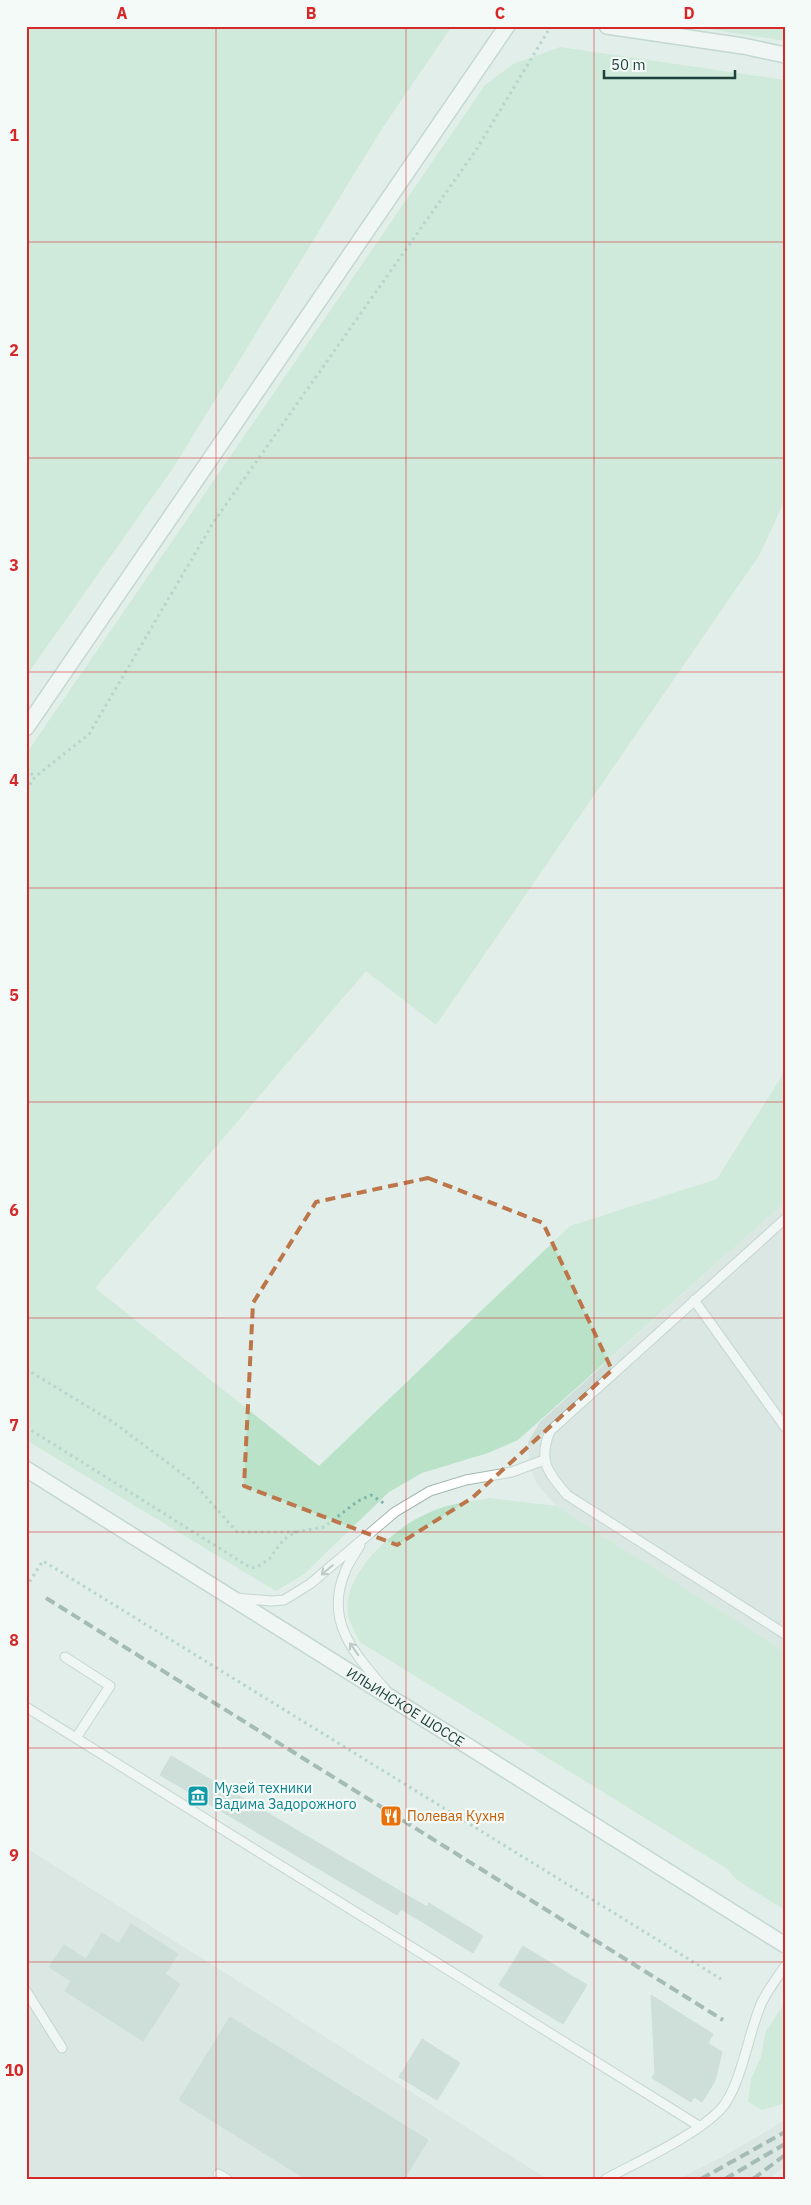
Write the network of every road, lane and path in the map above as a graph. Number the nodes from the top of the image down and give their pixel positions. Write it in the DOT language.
graph roads {
  1 [pos="507,26"];
  2 [pos="607,26"];
  3 [pos="548,31"];
  4 [pos="785,55"];
  5 [pos="26,728"];
  6 [pos="26,769"];
  7 [pos="35,777"];
  8 [pos="26,790"];
  9 [pos="785,1219"];
  10 [pos="694,1300"];
  11 [pos="26,1369"];
  12 [pos="26,1427"];
  13 [pos="785,1427"];
  14 [pos="544,1460"];
  15 [pos="26,1469"];
  16 [pos="395,1512"];
  17 [pos="296,1532"];
  18 [pos="364,1539"];
  19 [pos="26,1587"];
  20 [pos="231,1598"];
  21 [pos="785,1634"];
  22 [pos="65,1657"];
  23 [pos="395,1700"];
  24 [pos="27,1710"];
  25 [pos="76,1738"];
  26 [pos="785,1945"];
  27 [pos="785,1966"];
  28 [pos="721,1979"];
  29 [pos="26,1992"];
  30 [pos="62,2048"];
  31 [pos="699,2126"];
  32 [pos="218,2174"];
  33 [pos="227,2179"];
  34 [pos="606,2179"];
  1 -- 5 [label="street"];
  2 -- 4 [label="street"];
  3 -- 7 [label="path"];
  6 -- 7 [label="path"];
  7 -- 8 [label="path"];
  9 -- 10 [label="lane"];
  10 -- 13 [label="lane"];
  10 -- 14 [label="lane"];
  11 -- 17 [label="path"];
  12 -- 17 [label="path"];
  14 -- 16 [label="lane"];
  14 -- 21 [label="lane"];
  15 -- 20 [label="street, ИЛЬИНСКОЕ ШОССЕ"];
  16 -- 17 [label="path"];
  16 -- 18 [label="lane"];
  18 -- 20 [label="lane, one-way"];
  23 -- 18 [label="lane, one-way"];
  19 -- 28 [label="path"];
  20 -- 23 [label="street, ИЛЬИНСКОЕ ШОССЕ"];
  22 -- 25 [label="lane"];
  23 -- 26 [label="street, ИЛЬИНСКОЕ ШОССЕ"];
  24 -- 25 [label="lane"];
  25 -- 31 [label="lane"];
  27 -- 31 [label="lane"];
  29 -- 30 [label="lane"];
  31 -- 34 [label="lane"];
  32 -- 33 [label="lane"];
}
